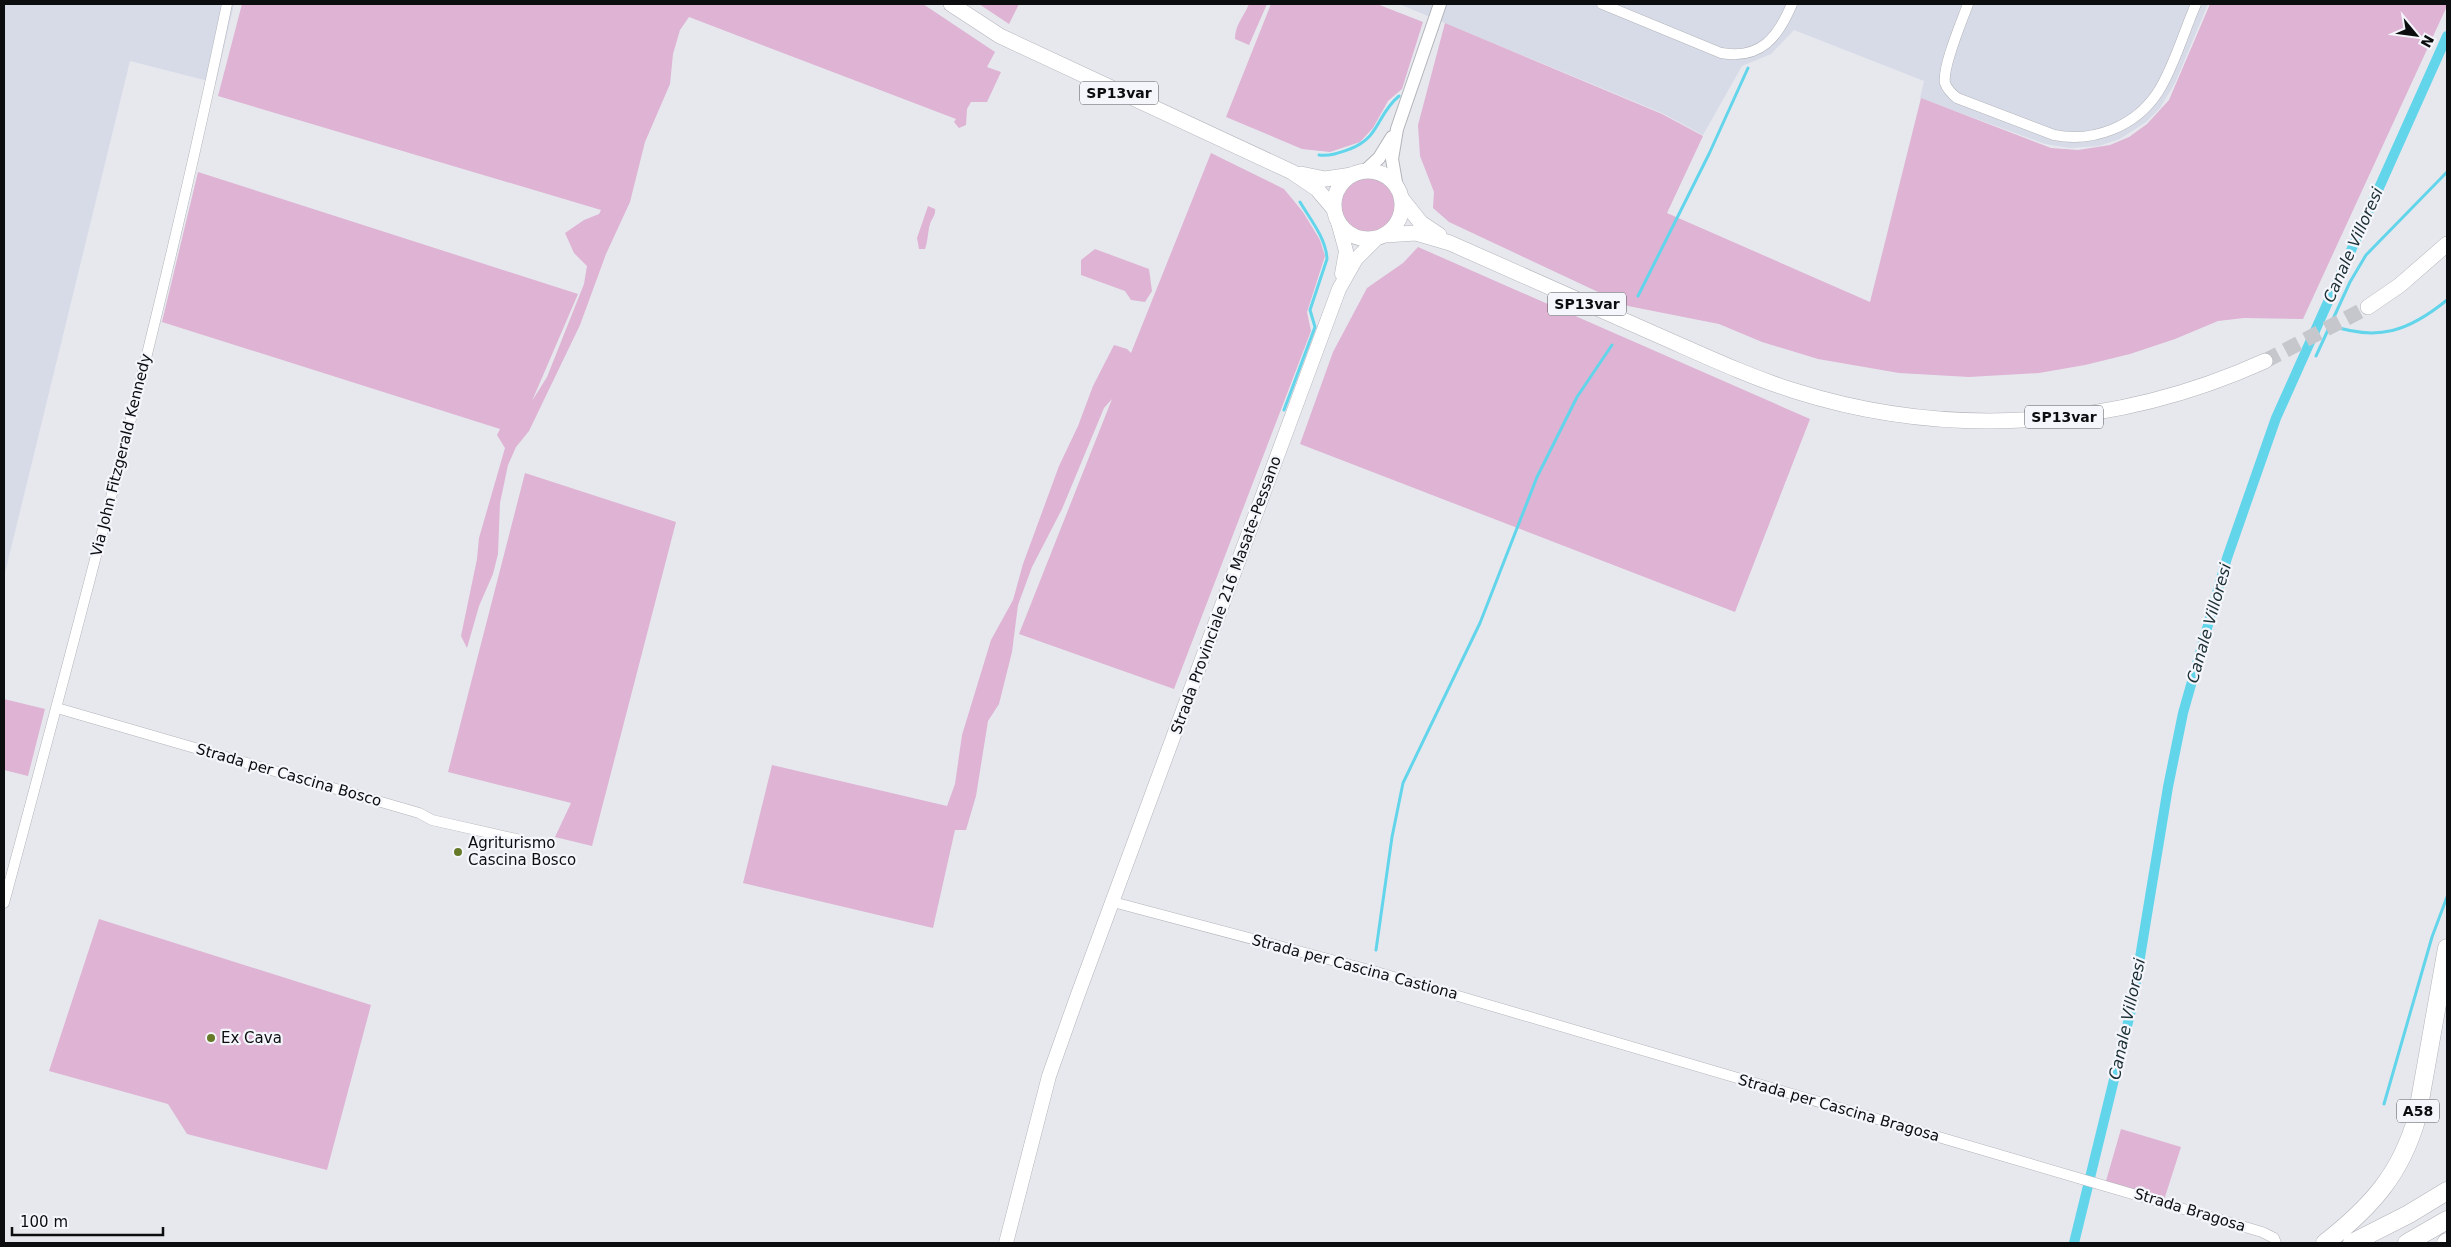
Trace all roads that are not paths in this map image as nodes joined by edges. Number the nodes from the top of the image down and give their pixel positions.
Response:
1 (227, 4) edge
2 (951, 4) edge
3 (1440, 4) edge
4 (1602, 4) edge
5 (1792, 4) edge
6 (1968, 4) edge
7 (2196, 4) edge
8 (1397, 129) junction
9 (1292, 172) junction
10 (1359, 173) junction
11 (1399, 193) junction
12 (1336, 215) junction
13 (1381, 236) junction
14 (1450, 243) junction
15 (2447, 244) edge
16 (1339, 289) junction
17 (2368, 307) tunnel mouth
18 (2265, 361) tunnel mouth
19 (57, 708) junction
20 (521, 840) dead end
21 (1112, 902) junction
22 (4, 903) edge
23 (2447, 948) edge
24 (1598, 1036) joint
25 (2099, 1183) joint
26 (2447, 1191) edge
27 (2447, 1220) edge
28 (1006, 1243) edge
29 (2276, 1243) edge
30 (2325, 1243) edge
31 (2352, 1243) edge
32 (2407, 1243) edge

1 - 19 street, Via John Fitzgerald Kennedy
2 - 9 main road, SP13var
3 - 8 street
4 - 5 street
6 - 7 street
8 - 10 street
8 - 11 street
9 - 10 main road, SP13var
9 - 12 main road, SP13var
10 - 11 main road, SP13var
10 - 12 main road
11 - 13 main road
11 - 14 main road, SP13var
12 - 13 main road, SP13var
12 - 16 main road
13 - 14 main road, SP13var
13 - 16 main road
14 - 18 main road, SP13var
15 - 17 main road
16 - 21 main road, Strada Provinciale 216 Masate-Pessano
19 - 20 street, Strada per Cascina Bosco
19 - 22 street, Via John Fitzgerald Kennedy
21 - 24 street, Strada per Cascina Castiona
21 - 28 main road, Strada Provinciale 216 Masate-Pessano
23 - 30 highway, A58
24 - 25 street, Strada per Cascina Bragosa
25 - 29 street, Strada Bragosa
26 - 31 highway
27 - 32 highway

